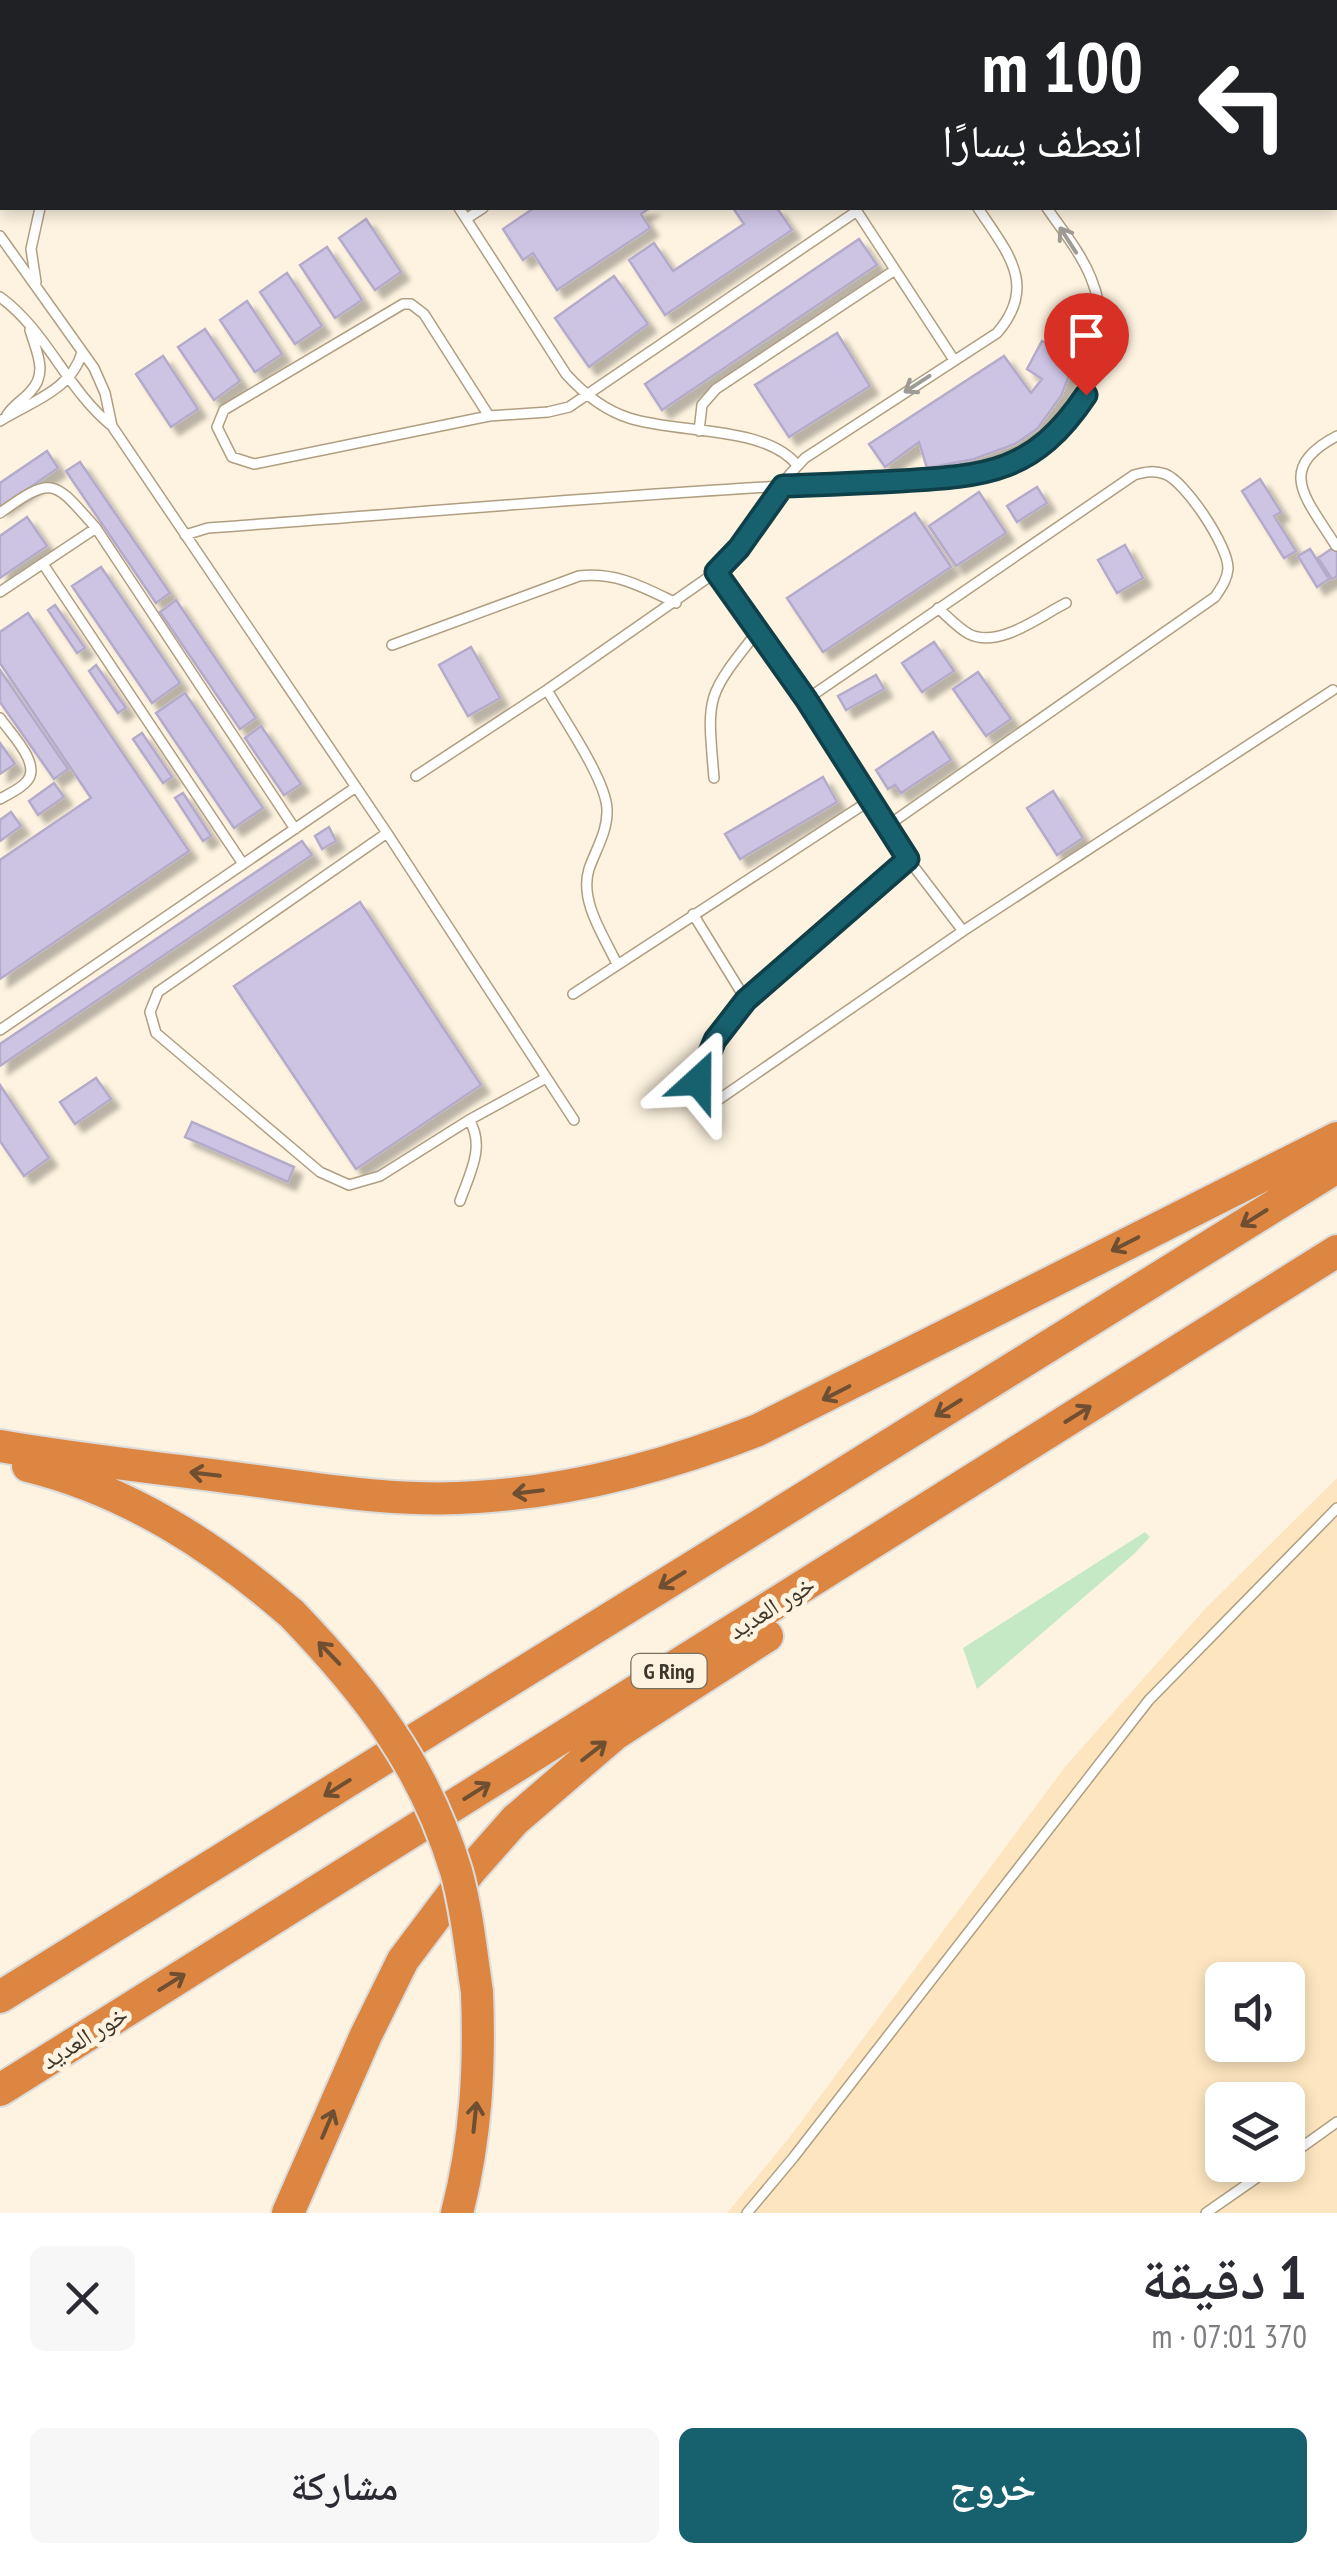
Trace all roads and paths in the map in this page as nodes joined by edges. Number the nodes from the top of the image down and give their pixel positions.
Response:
1 (40, 210) edge
2 (460, 210) edge
3 (480, 210) edge
4 (854, 210) edge
5 (856, 210) edge
6 (979, 210) edge
7 (1048, 210) edge
8 (466, 218) junction
9 (0, 236) edge
10 (894, 270) junction
11 (38, 289) junction
12 (0, 297) edge
13 (28, 326) junction
14 (82, 352) junction
15 (954, 360) junction
16 (68, 380) junction
17 (588, 396) junction
18 (488, 416) junction
19 (3, 419) edge
20 (112, 426) junction
21 (699, 432) junction
22 (1337, 436) edge
23 (797, 465) junction
24 (783, 486) junction
25 (0, 513) edge
26 (96, 528) junction
27 (185, 534) junction
28 (1336, 546) edge
29 (42, 564) junction
30 (716, 572) junction
31 (0, 592) edge
32 (676, 603) junction
33 (1066, 603) dead end
34 (938, 608) junction
35 (757, 632) junction
36 (392, 645) dead end
37 (548, 690) junction
38 (1333, 690) dead end
39 (806, 699) junction
40 (0, 718) edge
41 (416, 776) dead end
42 (714, 778) dead end
43 (356, 787) junction
44 (0, 800) edge
45 (869, 800) junction
46 (887, 826) junction
47 (294, 829) junction
48 (387, 833) junction
49 (908, 859) junction
50 (243, 864) junction
51 (692, 914) junction
52 (963, 931) junction
53 (617, 964) junction
54 (573, 994) dead end
55 (746, 1000) junction
56 (0, 1030) edge
57 (546, 1078) junction
58 (469, 1120) junction
59 (574, 1120) dead end
60 (1337, 1138) edge
61 (1337, 1166) edge
62 (460, 1202) dead end
63 (1337, 1251) edge
64 (0, 1446) edge
65 (1022, 1450) junction
66 (0, 1460) edge
67 (1337, 1508) edge
68 (0, 1997) edge
69 (0, 2090) edge
70 (1337, 2122) edge
71 (1305, 2144) edge
72 (1251, 2182) edge
73 (288, 2213) edge
74 (456, 2213) edge
75 (747, 2213) edge
76 (1206, 2213) edge

1 - 11 lane
2 - 8 lane
3 - 8 lane
4 - 17 lane
5 - 10 lane
6 - 15 lane
24 -> 7 lane
8 - 17 lane
9 - 11 lane
10 - 15 lane
10 - 21 lane
11 - 14 lane
12 - 13 lane
13 - 16 lane
13 - 19 lane
14 - 16 lane
14 - 20 lane
15 -> 23 lane
16 - 19 lane
16 - 20 lane
17 - 18 lane
17 - 21 lane
18 - 18 lane
20 - 27 lane
21 - 23 lane
22 - 28 lane
23 - 24 lane
24 - 27 lane
24 - 30 lane
25 - 26 lane
26 - 29 lane
26 - 47 lane
27 - 43 lane
29 - 31 lane
29 - 50 lane
30 - 32 lane
30 - 35 lane
32 - 36 lane
32 - 37 lane
33 - 34 lane
34 - 39 lane
34 - 46 lane
35 - 39 lane
35 - 42 lane
37 - 41 lane
37 - 53 lane
38 - 52 lane
39 - 45 lane
40 - 44 lane
43 - 47 lane
43 - 48 lane
45 - 46 lane
45 - 51 lane
46 - 49 lane
47 - 50 lane
48 - 57 lane
48 - 58 lane
49 - 52 lane
49 - 55 lane
50 - 56 lane
51 - 53 lane
51 - 55 lane
52 - 55 lane
53 - 54 lane
57 - 58 lane
57 - 59 lane
58 - 62 lane
60 -> 64 highway
61 -> 68 highway
65 -> 63 highway, خور العديد / G Ring
69 -> 65 highway, خور العديد / G Ring
73 -> 65 highway
74 -> 66 highway, bridge
67 - 75 lane
70 - 71 lane
72 - 76 lane

